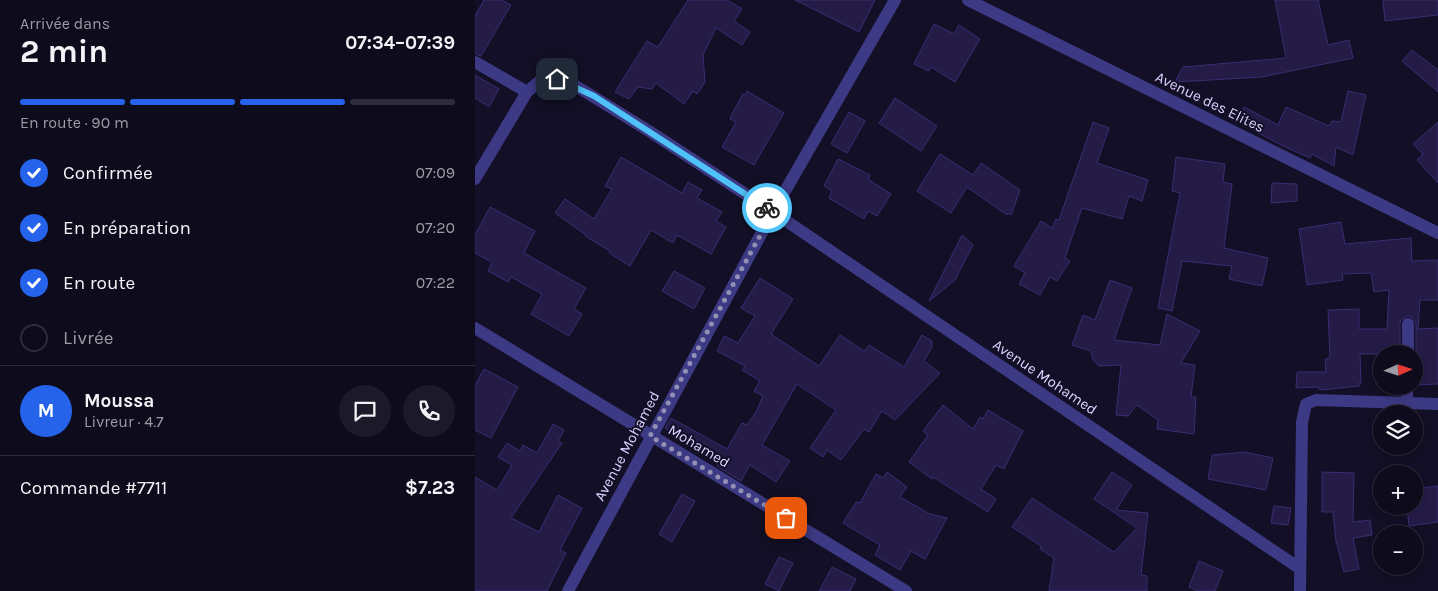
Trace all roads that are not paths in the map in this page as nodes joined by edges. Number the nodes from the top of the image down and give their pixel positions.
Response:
1 (895, 0) edge
2 (968, 0) edge
3 (475, 62) edge
4 (527, 92) junction
5 (475, 179) edge
6 (773, 212) junction
7 (1438, 233) edge
8 (1409, 324) dead end
9 (475, 328) edge
10 (1408, 345) edge
11 (1407, 395) edge
12 (1407, 403) junction
13 (1438, 404) edge
14 (650, 436) junction
15 (1299, 568) junction
16 (568, 591) edge
17 (906, 591) edge
18 (1300, 591) edge

1 - 6 street, Avenue Mohamed
2 - 7 street, Avenue des Elites
3 - 4 street
4 - 5 street
4 - 6 street, Avenue Mohamed
6 - 14 street, Avenue Mohamed
6 - 15 street, Avenue Mohamed
8 - 10 street
9 - 14 street, Mohamed
11 - 12 street
12 - 13 street
12 - 15 street
14 - 16 street, Avenue Mohamed
14 - 17 street, Mohamed
15 - 18 street

